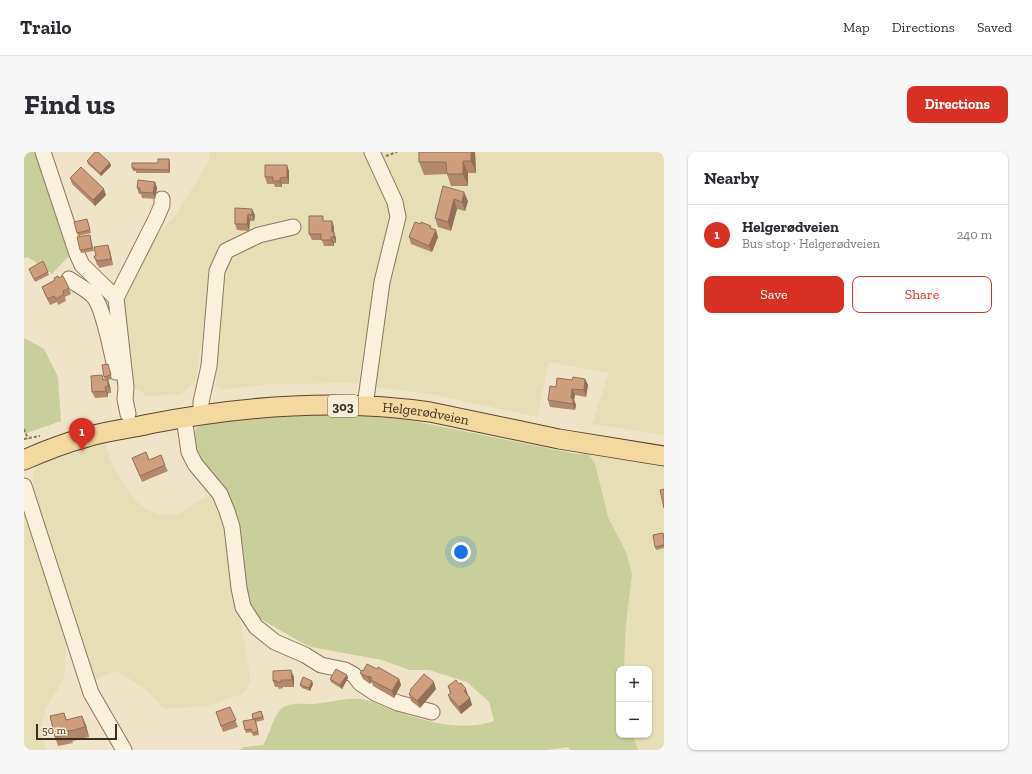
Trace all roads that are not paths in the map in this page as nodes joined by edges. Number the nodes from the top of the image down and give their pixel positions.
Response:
1 (43, 152) edge
2 (372, 152) edge
3 (162, 200) dead end
4 (293, 227) dead end
5 (69, 278) dead end
6 (116, 298) junction
7 (125, 399) junction
8 (365, 406) junction
9 (128, 414) dead end
10 (193, 416) junction
11 (664, 456) edge
12 (24, 460) edge
13 (24, 486) edge
14 (432, 712) dead end
15 (124, 750) edge

1 - 6 street
2 - 8 street
3 - 6 street
4 - 10 street
5 - 7 street
6 - 7 street
7 - 9 street
8 - 10 main road, Helgerødveien / 303
8 - 11 main road, Helgerødveien / 303
10 - 12 main road, Helgerødveien / 303
10 - 14 street
13 - 15 street

